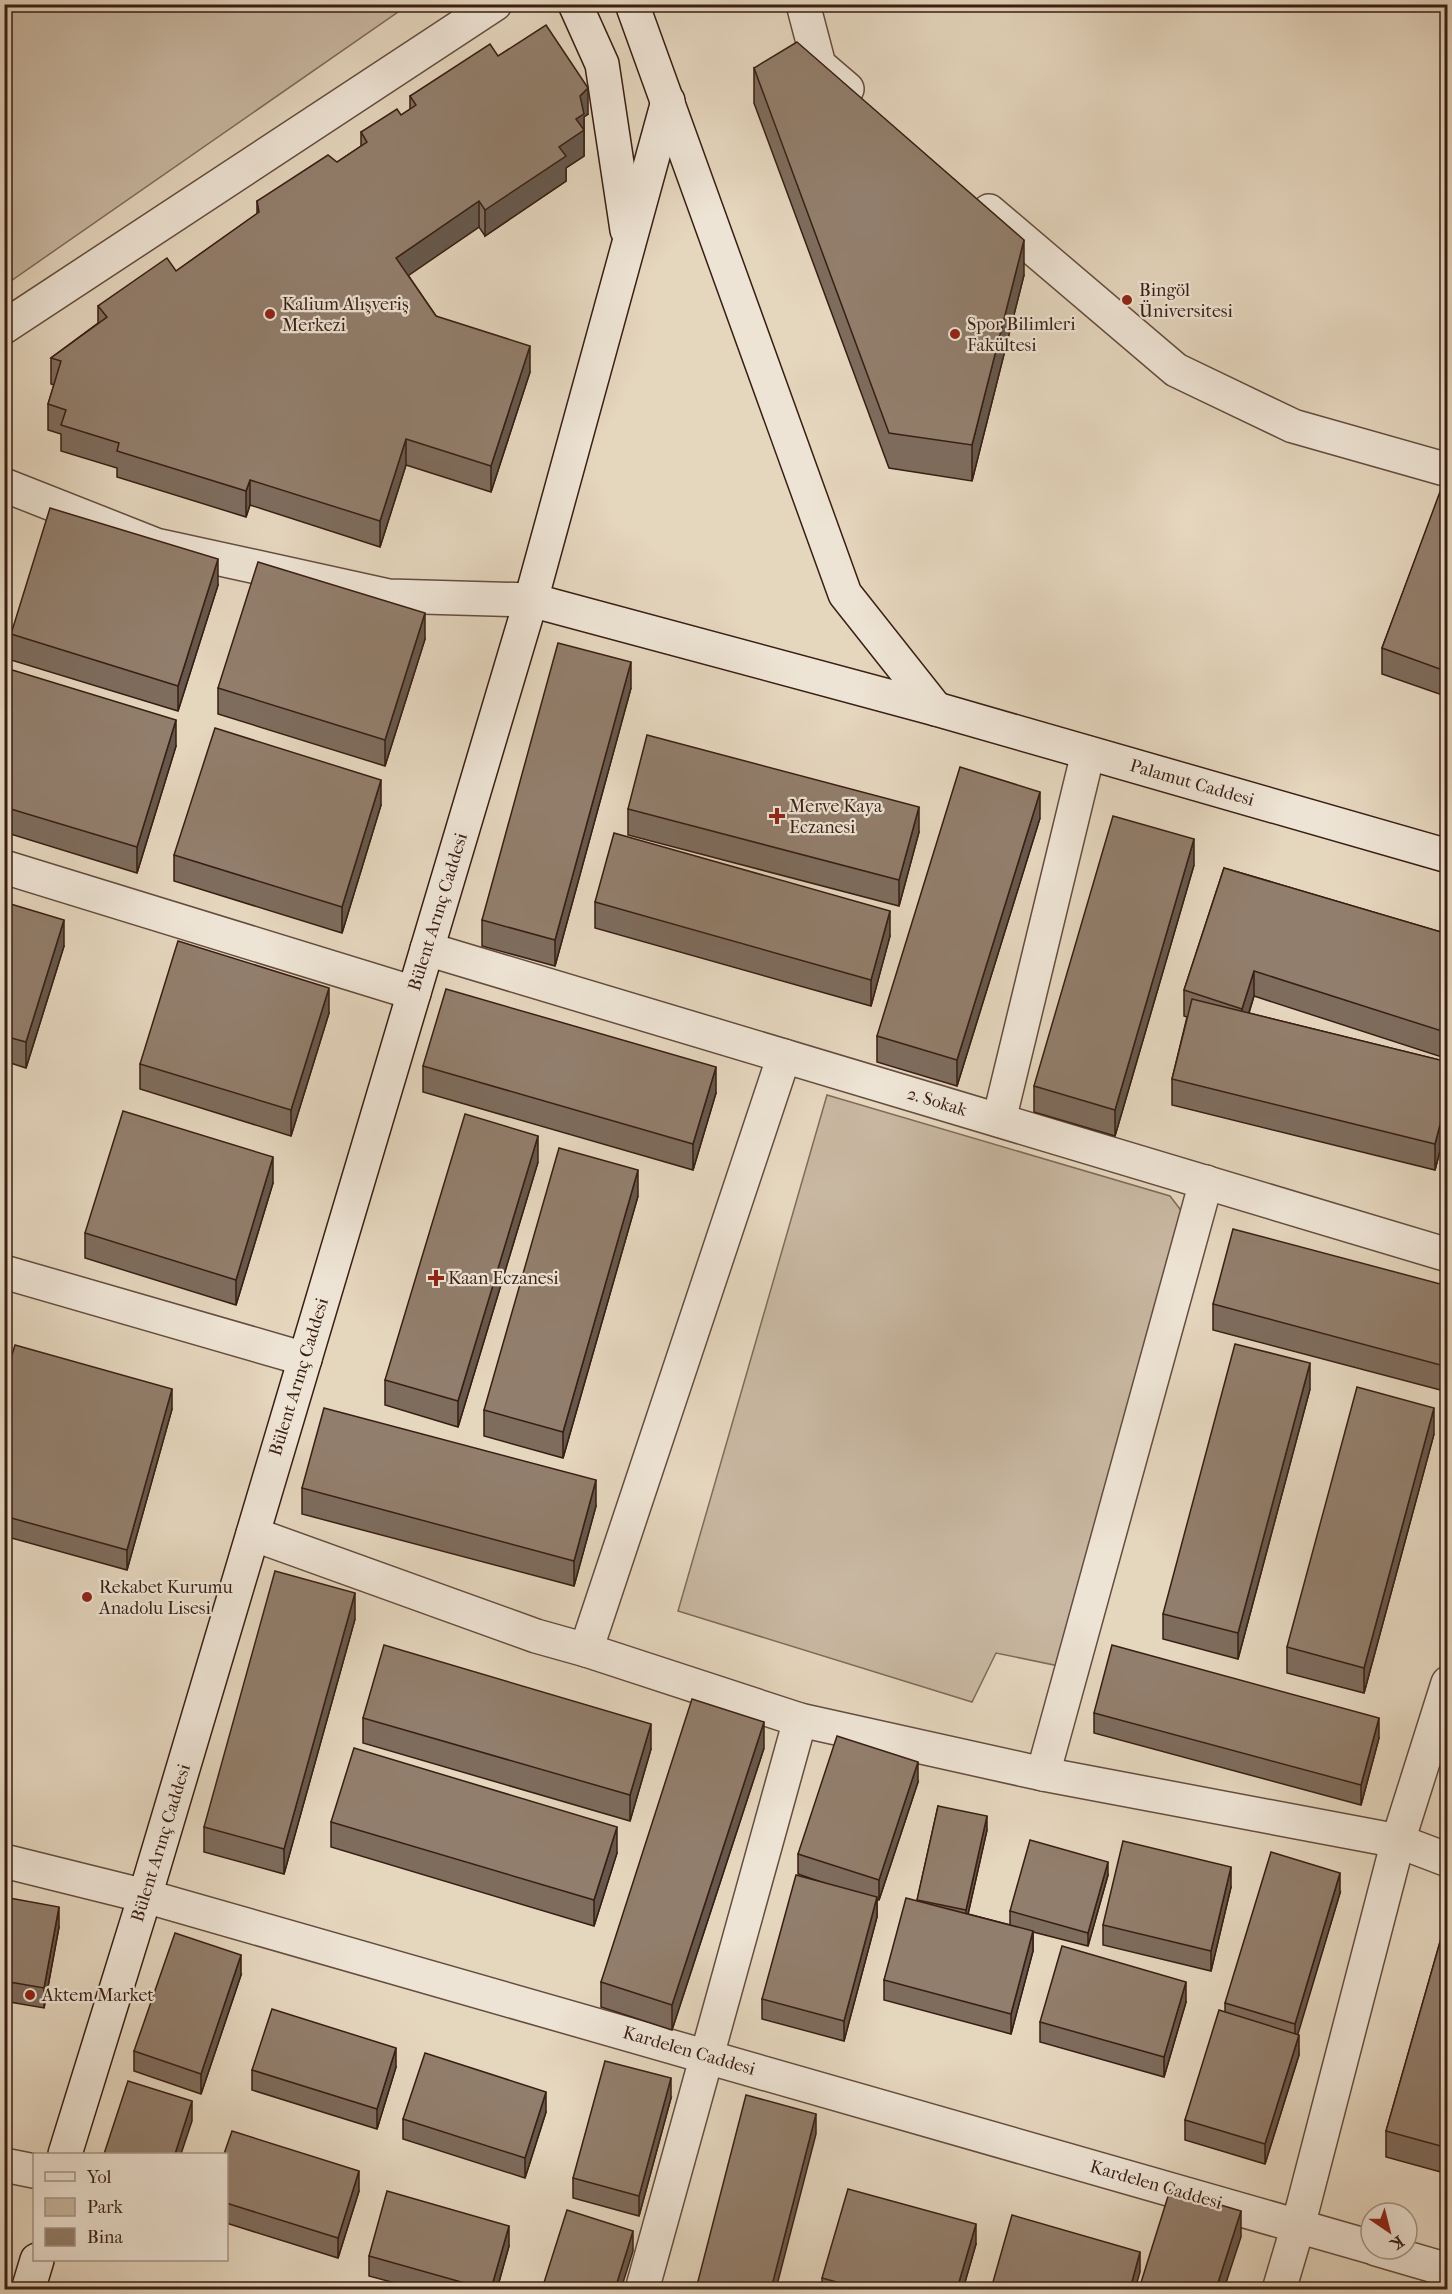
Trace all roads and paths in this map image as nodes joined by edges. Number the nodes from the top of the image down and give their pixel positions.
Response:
1 (495, 4) edge
2 (575, 4) edge
3 (632, 4) edge
4 (803, 4) edge
5 (668, 101) junction
6 (872, 111) edge
7 (970, 195) edge
8 (628, 240) junction
9 (4, 327) edge
10 (1448, 470) edge
11 (4, 485) edge
12 (531, 600) junction
13 (936, 709) junction
14 (1088, 753) junction
15 (1448, 856) edge
16 (4, 867) edge
17 (427, 949) junction
18 (414, 993) junction
19 (784, 1056) junction
20 (999, 1120) junction
21 (1206, 1182) junction
22 (1448, 1255) edge
23 (4, 1272) edge
24 (305, 1359) junction
25 (253, 1534) junction
26 (586, 1650) junction
27 (1448, 1683) edge
28 (800, 1720) junction
29 (1043, 1774) junction
30 (1398, 1841) junction
31 (1448, 1860) edge
32 (4, 1861) edge
33 (145, 1896) junction
34 (705, 2055) junction
35 (65, 2153) edge
36 (4, 2165) edge
37 (33, 2171) edge
38 (1298, 2226) junction
39 (1359, 2244) edge
40 (36, 2261) edge
41 (1417, 2261) edge
42 (1448, 2270) edge
43 (28, 2289) edge
44 (642, 2289) edge
45 (1279, 2289) edge

1 - 9 street
2 - 8 street
3 - 5 street
4 - 6 street
5 - 8 street, Bülent Arınç Caddesi
5 - 13 street
7 - 10 street
8 - 12 street, Bülent Arınç Caddesi
11 - 12 street, Palamut Caddesi
12 - 13 street, Palamut Caddesi
12 - 17 street, Bülent Arınç Caddesi
13 - 14 street, Palamut Caddesi
14 - 15 street, Palamut Caddesi
14 - 20 street
16 - 18 street
17 - 18 street, Bülent Arınç Caddesi
17 - 19 street, 2. Sokak
18 - 24 street, Bülent Arınç Caddesi
19 - 20 street, 2. Sokak
19 - 26 street
20 - 21 street, 2. Sokak
21 - 22 street, 2. Sokak
21 - 29 street
23 - 24 street
24 - 25 street, Bülent Arınç Caddesi
25 - 26 street
25 - 33 street, Bülent Arınç Caddesi
26 - 28 street
27 - 30 street
28 - 29 street
28 - 34 street
29 - 30 street
30 - 31 street
30 - 38 street
32 - 33 street, Kardelen Caddesi
33 - 34 street, Kardelen Caddesi
33 - 35 street, Bülent Arınç Caddesi
34 - 38 street, Kardelen Caddesi
34 - 44 street
36 - 37 street
38 - 39 street, Kardelen Caddesi
38 - 45 street
40 - 43 street
41 - 42 street

